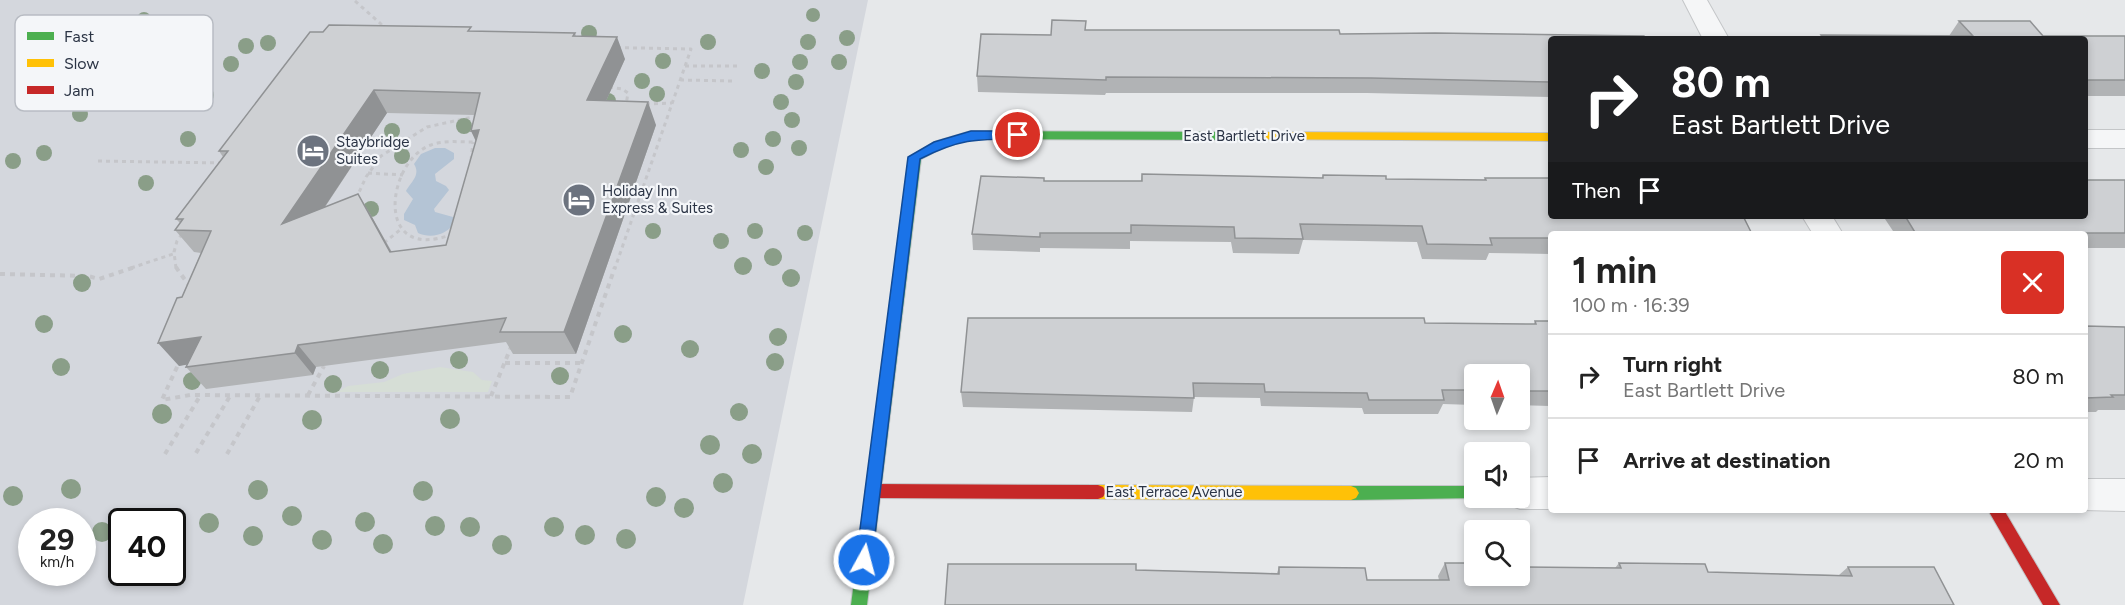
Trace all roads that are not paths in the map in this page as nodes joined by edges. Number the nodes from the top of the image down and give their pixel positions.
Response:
1 (1695, 0) edge
2 (1714, 36) edge
3 (1548, 137) edge
4 (2088, 139) edge
5 (2125, 139) edge
6 (873, 491) junction
7 (1464, 493) edge
8 (1530, 493) edge
9 (1548, 493) edge
10 (2088, 495) edge
11 (2125, 495) edge
12 (1998, 513) edge
13 (859, 605) edge
14 (2052, 605) edge

1 - 2 street
3 - 6 street, East Bartlett Drive
4 - 5 street
6 - 7 street, East Terrace Avenue
6 - 13 street
8 - 9 street
10 - 11 street
12 - 14 street

